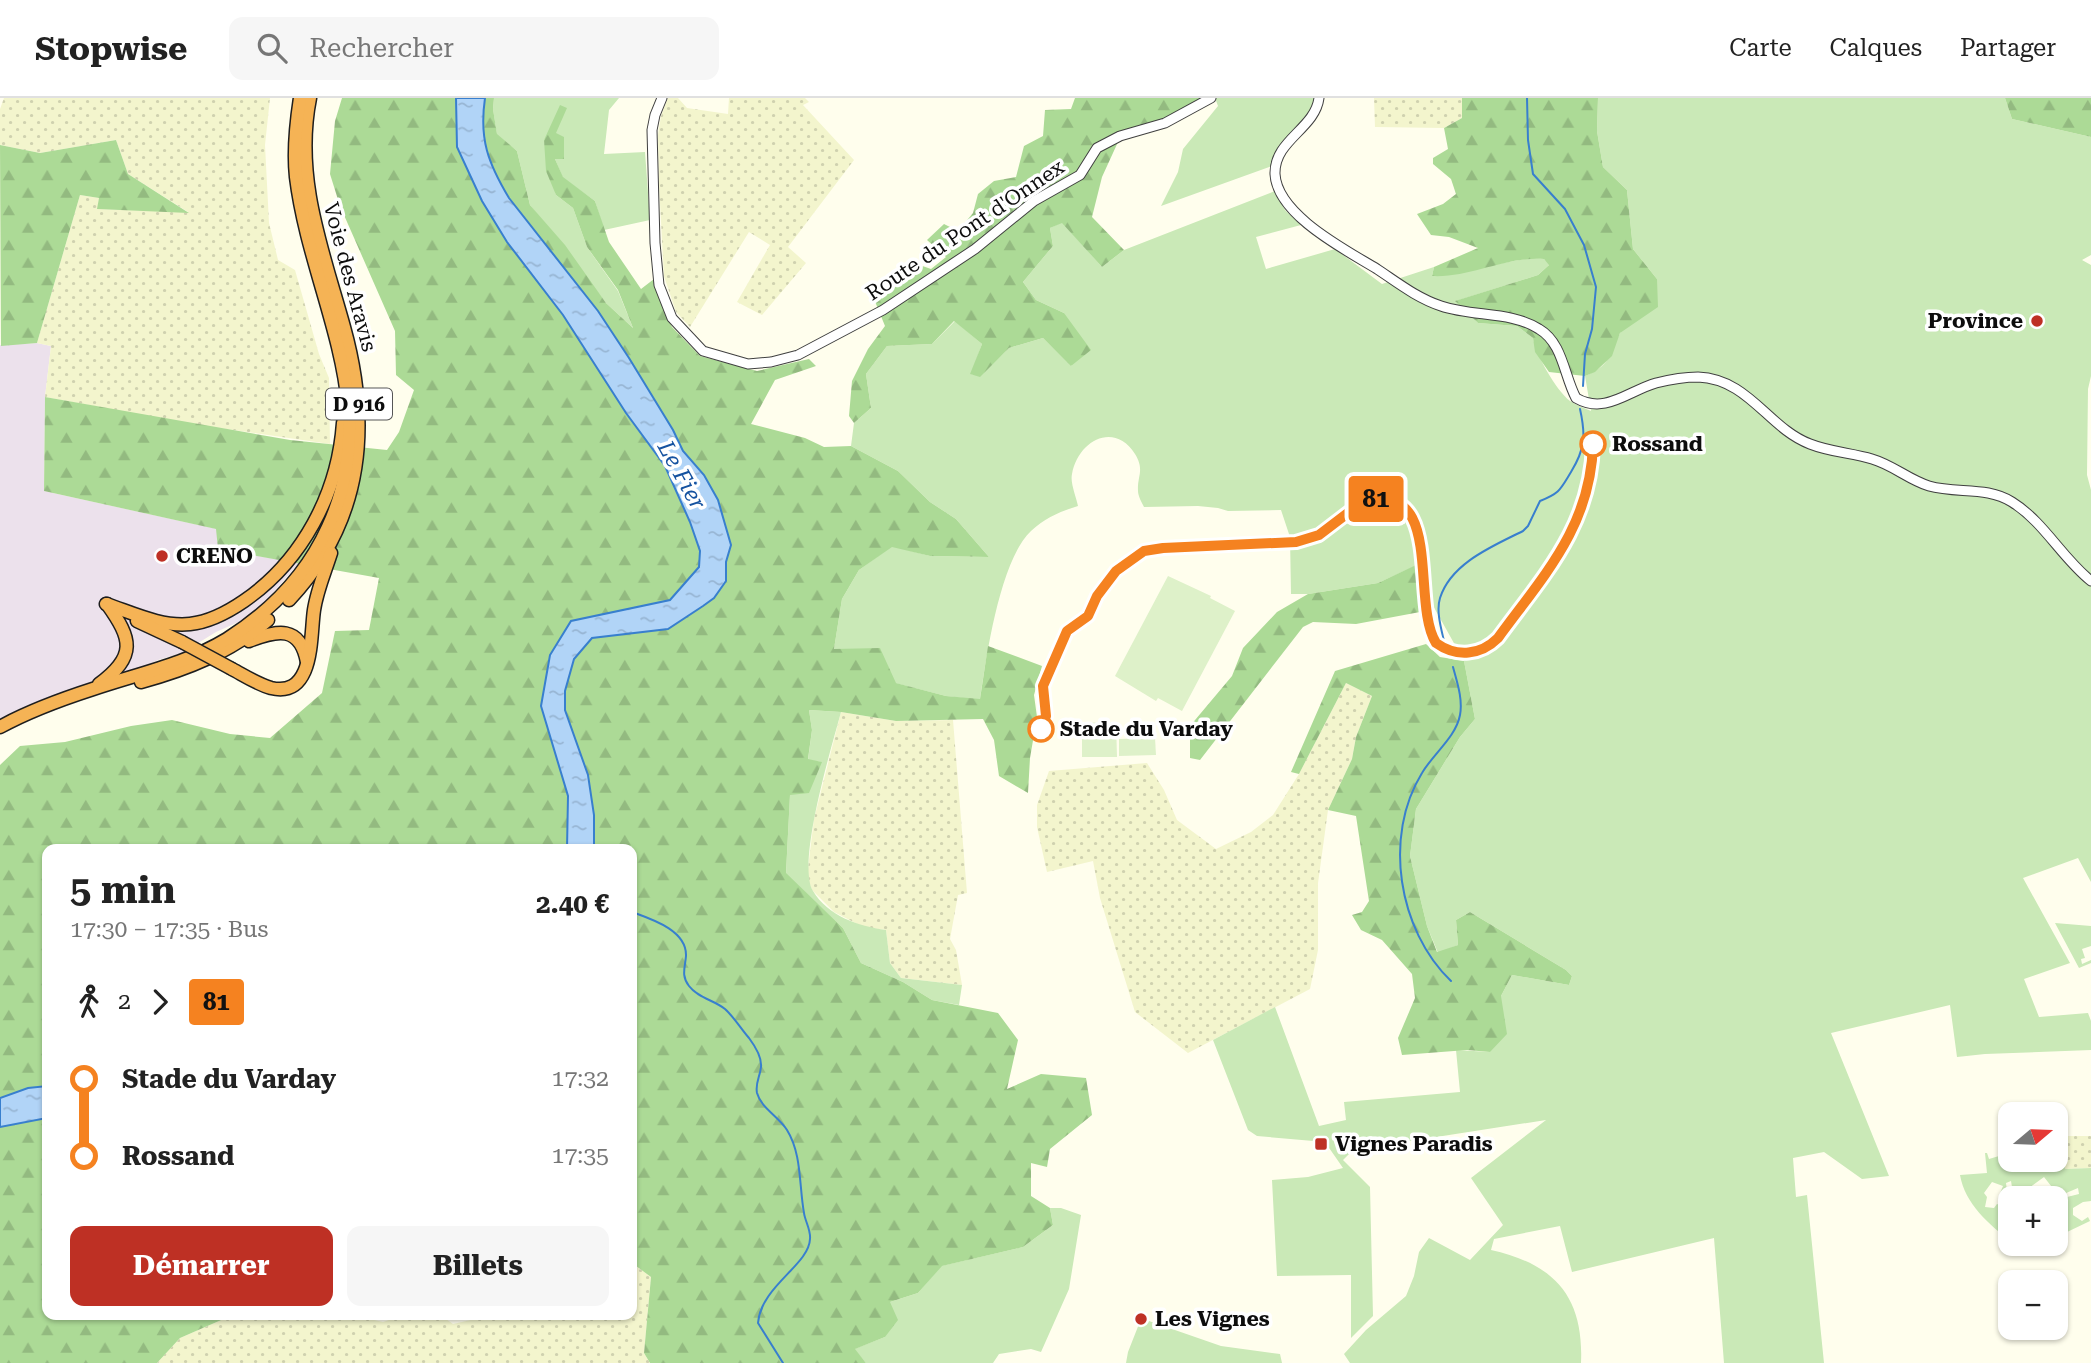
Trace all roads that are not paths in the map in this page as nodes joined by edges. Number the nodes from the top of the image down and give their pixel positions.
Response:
1 (300, 98) edge
2 (310, 98) edge
3 (662, 98) edge
4 (1211, 98) edge
5 (1318, 98) edge
6 (342, 358) junction
7 (342, 519) junction
8 (2091, 581) edge
9 (106, 604) junction
10 (170, 624) junction
11 (182, 642) junction
12 (211, 657) junction
13 (307, 666) junction
14 (92, 689) junction
15 (48, 706) junction
16 (0, 727) edge

1 - 6 highway, Voie des Aravis / D 916
2 - 7 highway, Voie des Aravis / D 916
3 - 4 street, Route du Pont d'Onnex
5 - 8 street
6 - 10 highway
6 - 14 highway, Voie des Aravis / D 916
7 - 12 highway, Voie des Aravis / D 916
7 - 13 highway
9 - 10 highway
9 - 11 highway
9 - 14 highway
10 - 11 highway
11 - 13 highway, bridge
12 - 13 highway
12 - 15 highway, Voie des Aravis / D 916
14 - 15 highway, Voie des Aravis / D 916
15 - 16 highway, Voie des Aravis / D 916

